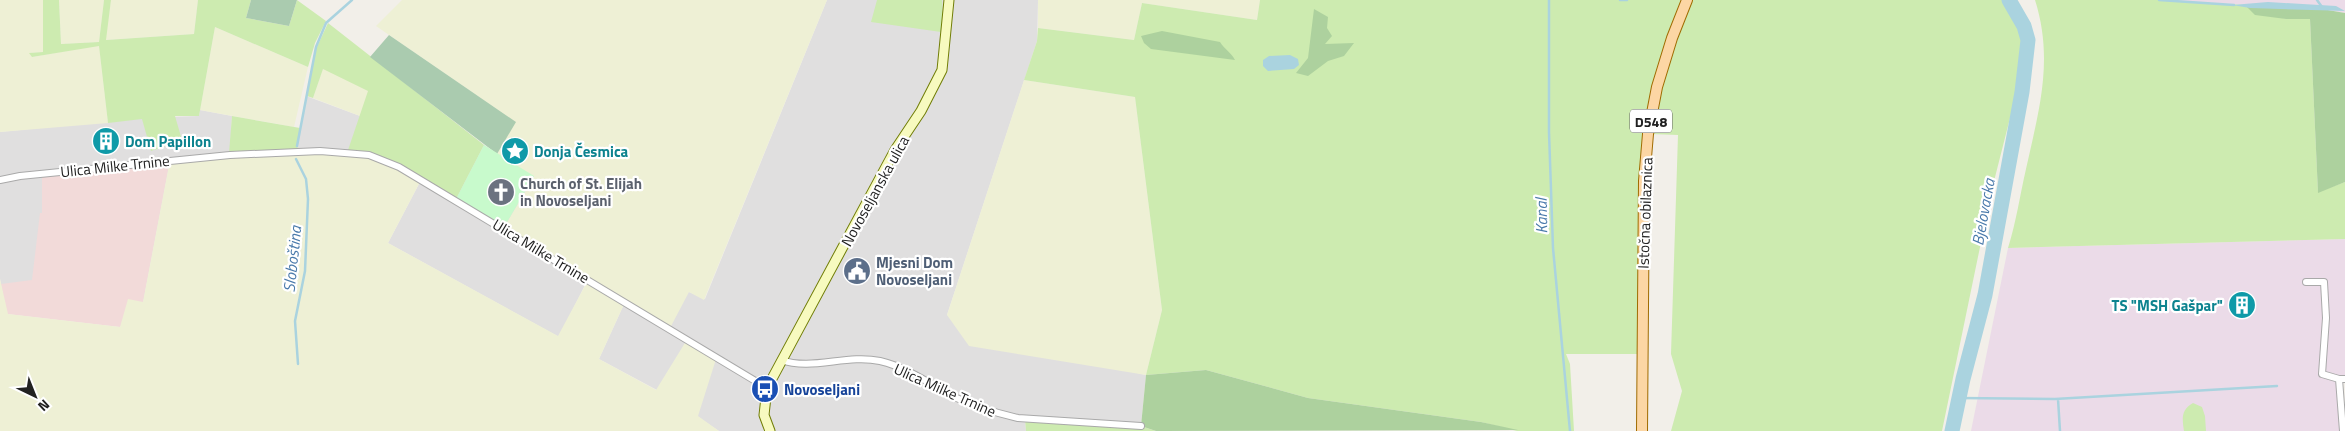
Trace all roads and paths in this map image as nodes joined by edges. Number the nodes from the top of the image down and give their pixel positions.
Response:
1 (949, 0) edge
2 (1687, 0) edge
3 (0, 180) edge
4 (2306, 282) dead end
5 (781, 360) junction
6 (2342, 379) edge
7 (767, 388) junction
8 (1141, 426) dead end
9 (770, 431) edge
10 (1642, 431) edge
11 (2343, 431) edge

1 - 5 main road, Novoseljanska ulica
2 - 10 main road, Istočna obilaznica / D548
3 - 7 street, Ulica Milke Trnine
4 - 6 street
5 - 7 main road, Novoseljanska ulica
5 - 8 street, Ulica Milke Trnine
6 - 11 street
7 - 9 main road, Novoseljanska ulica

